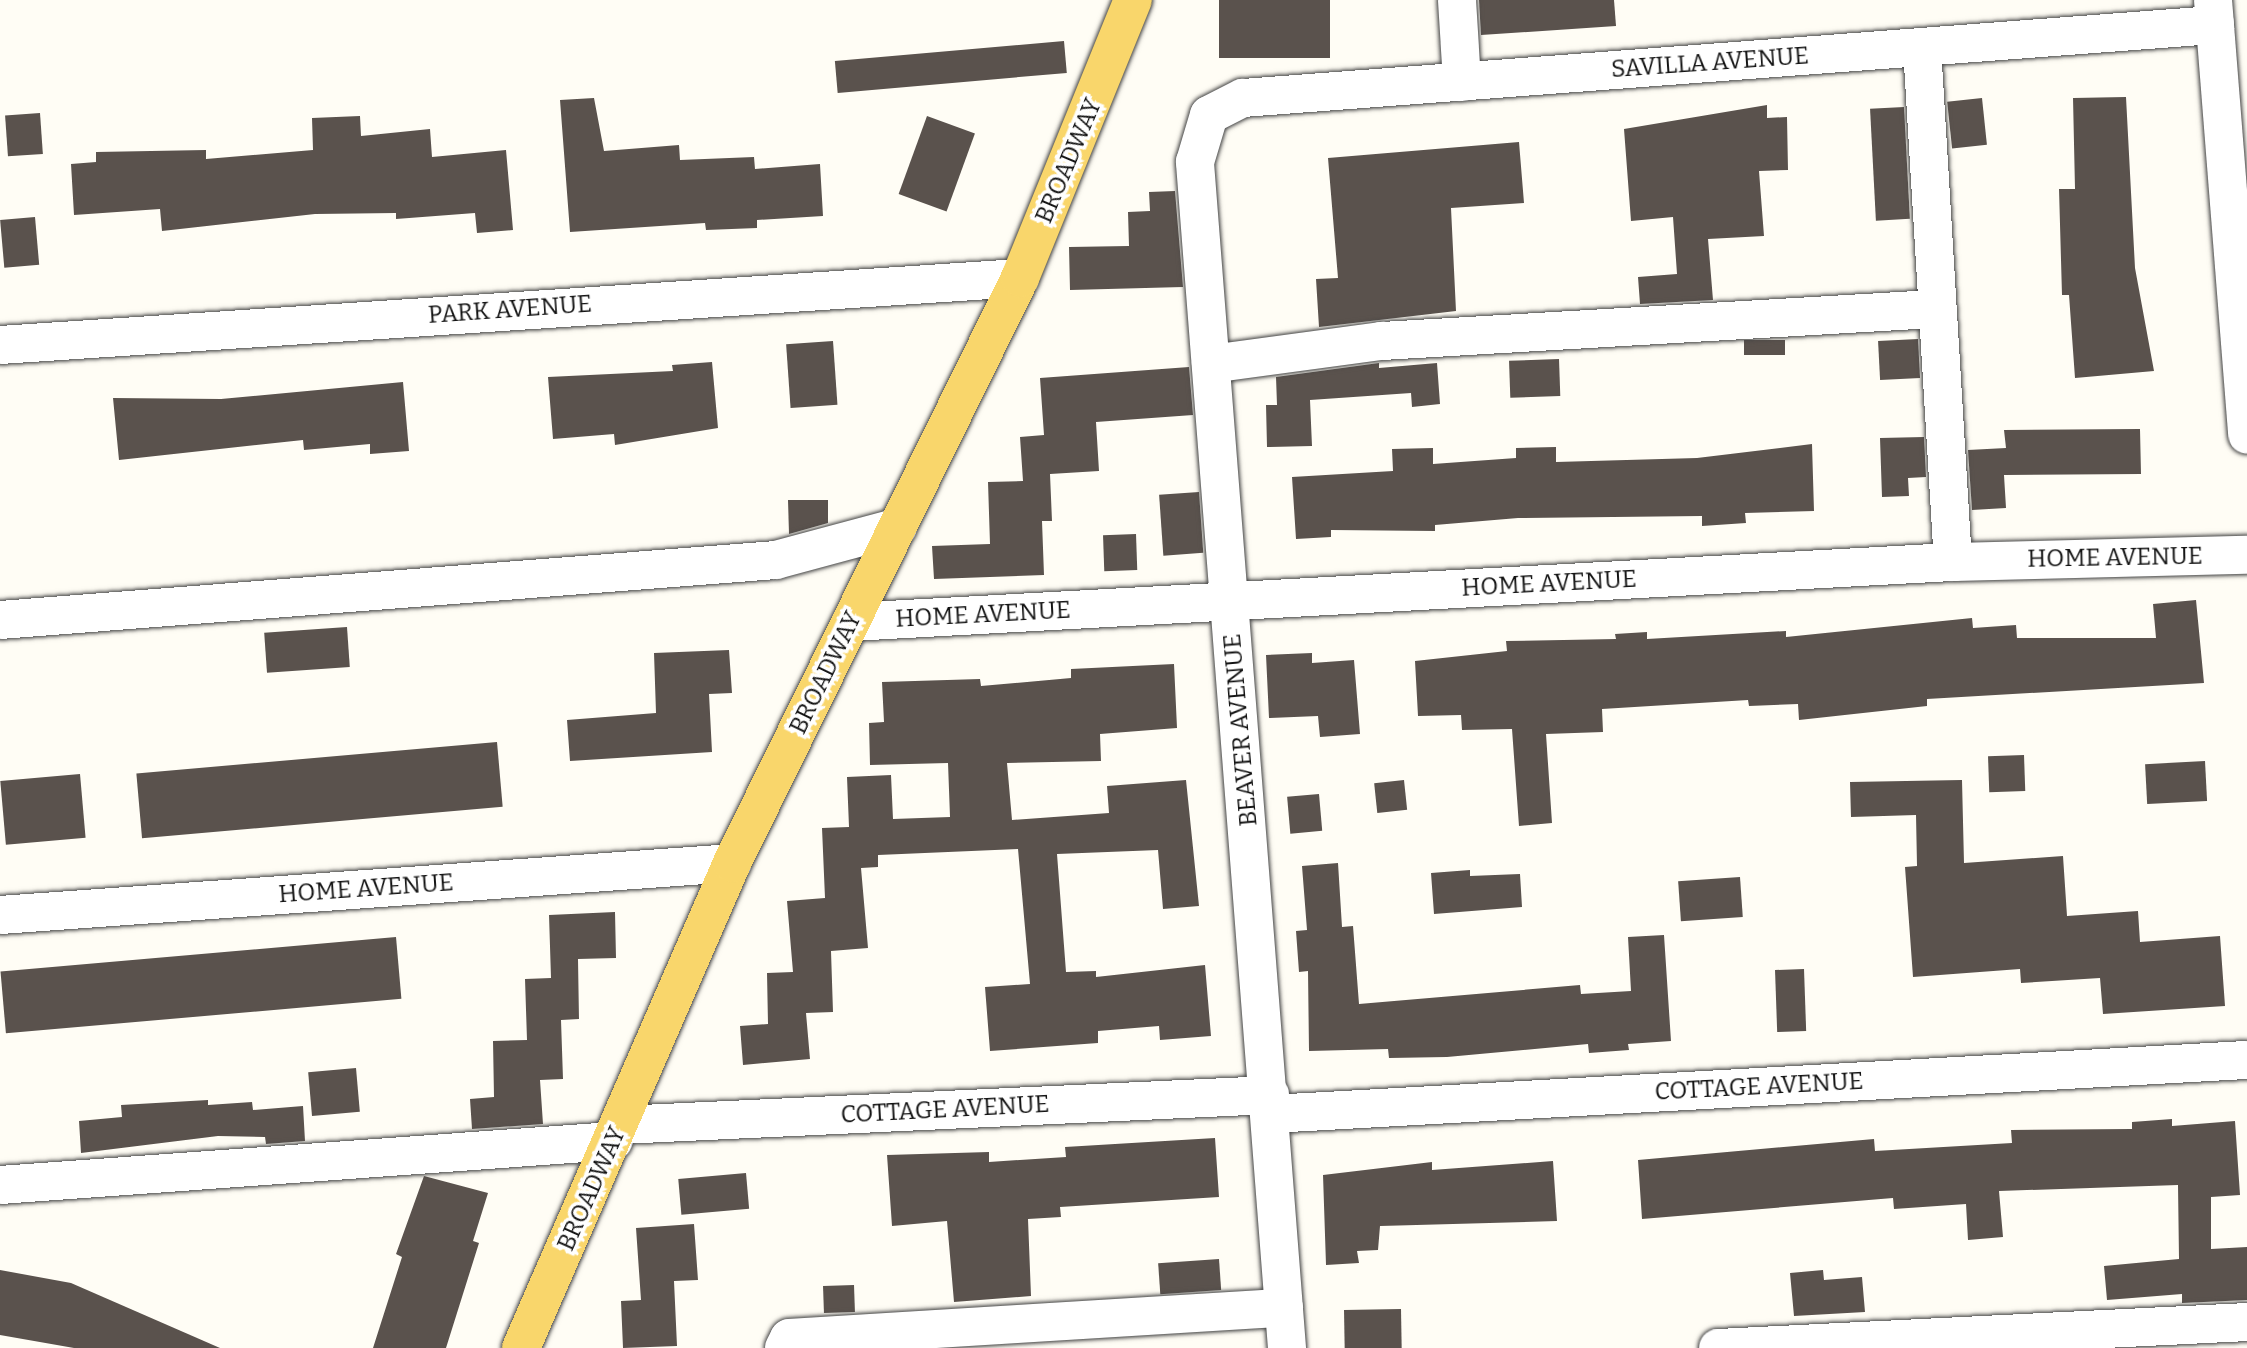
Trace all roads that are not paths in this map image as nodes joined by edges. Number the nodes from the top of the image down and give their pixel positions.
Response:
1 (1133, 0) edge
2 (1457, 0) edge
3 (2214, 13) edge
4 (1922, 47) junction
5 (1462, 82) junction
6 (1209, 115) joint
7 (1020, 278) junction
8 (2241, 303) edge
9 (1933, 309) junction
10 (0, 345) edge
11 (1211, 364) junction
12 (2247, 435) edge
13 (898, 527) junction
14 (2247, 555) edge
15 (1953, 562) junction
16 (1230, 601) junction
17 (0, 620) edge
18 (851, 622) junction
19 (732, 863) junction
20 (0, 915) edge
21 (2247, 1060) edge
22 (1270, 1105) junction
23 (617, 1133) junction
24 (0, 1185) edge
25 (1284, 1308) junction
26 (2247, 1322) edge
27 (521, 1348) edge
28 (784, 1348) edge
29 (1287, 1348) edge
30 (1718, 1348) edge

1 - 7 main road, BROADWAY
2 - 5 street
3 - 4 street, SAVILLA AVENUE
3 - 8 street
4 - 5 street, SAVILLA AVENUE
4 - 9 street
5 - 6 street, SAVILLA AVENUE
6 - 11 street, BEAVER AVENUE
7 - 10 street, PARK AVENUE
7 - 13 main road, BROADWAY
8 - 12 street
9 - 11 street
9 - 15 street
11 - 16 street, BEAVER AVENUE
13 - 17 street
13 - 18 main road, BROADWAY
14 - 15 street, HOME AVENUE
15 - 16 street, HOME AVENUE
16 - 18 street, HOME AVENUE
16 - 22 street, BEAVER AVENUE
18 - 19 main road, BROADWAY
19 - 20 street, HOME AVENUE
19 - 23 main road, BROADWAY
21 - 22 street, COTTAGE AVENUE
22 - 23 street, COTTAGE AVENUE
22 - 25 street, BEAVER AVENUE
23 - 24 street, COTTAGE AVENUE
23 - 27 main road, BROADWAY
25 - 28 street
25 - 29 street, BEAVER AVENUE
26 - 30 street

